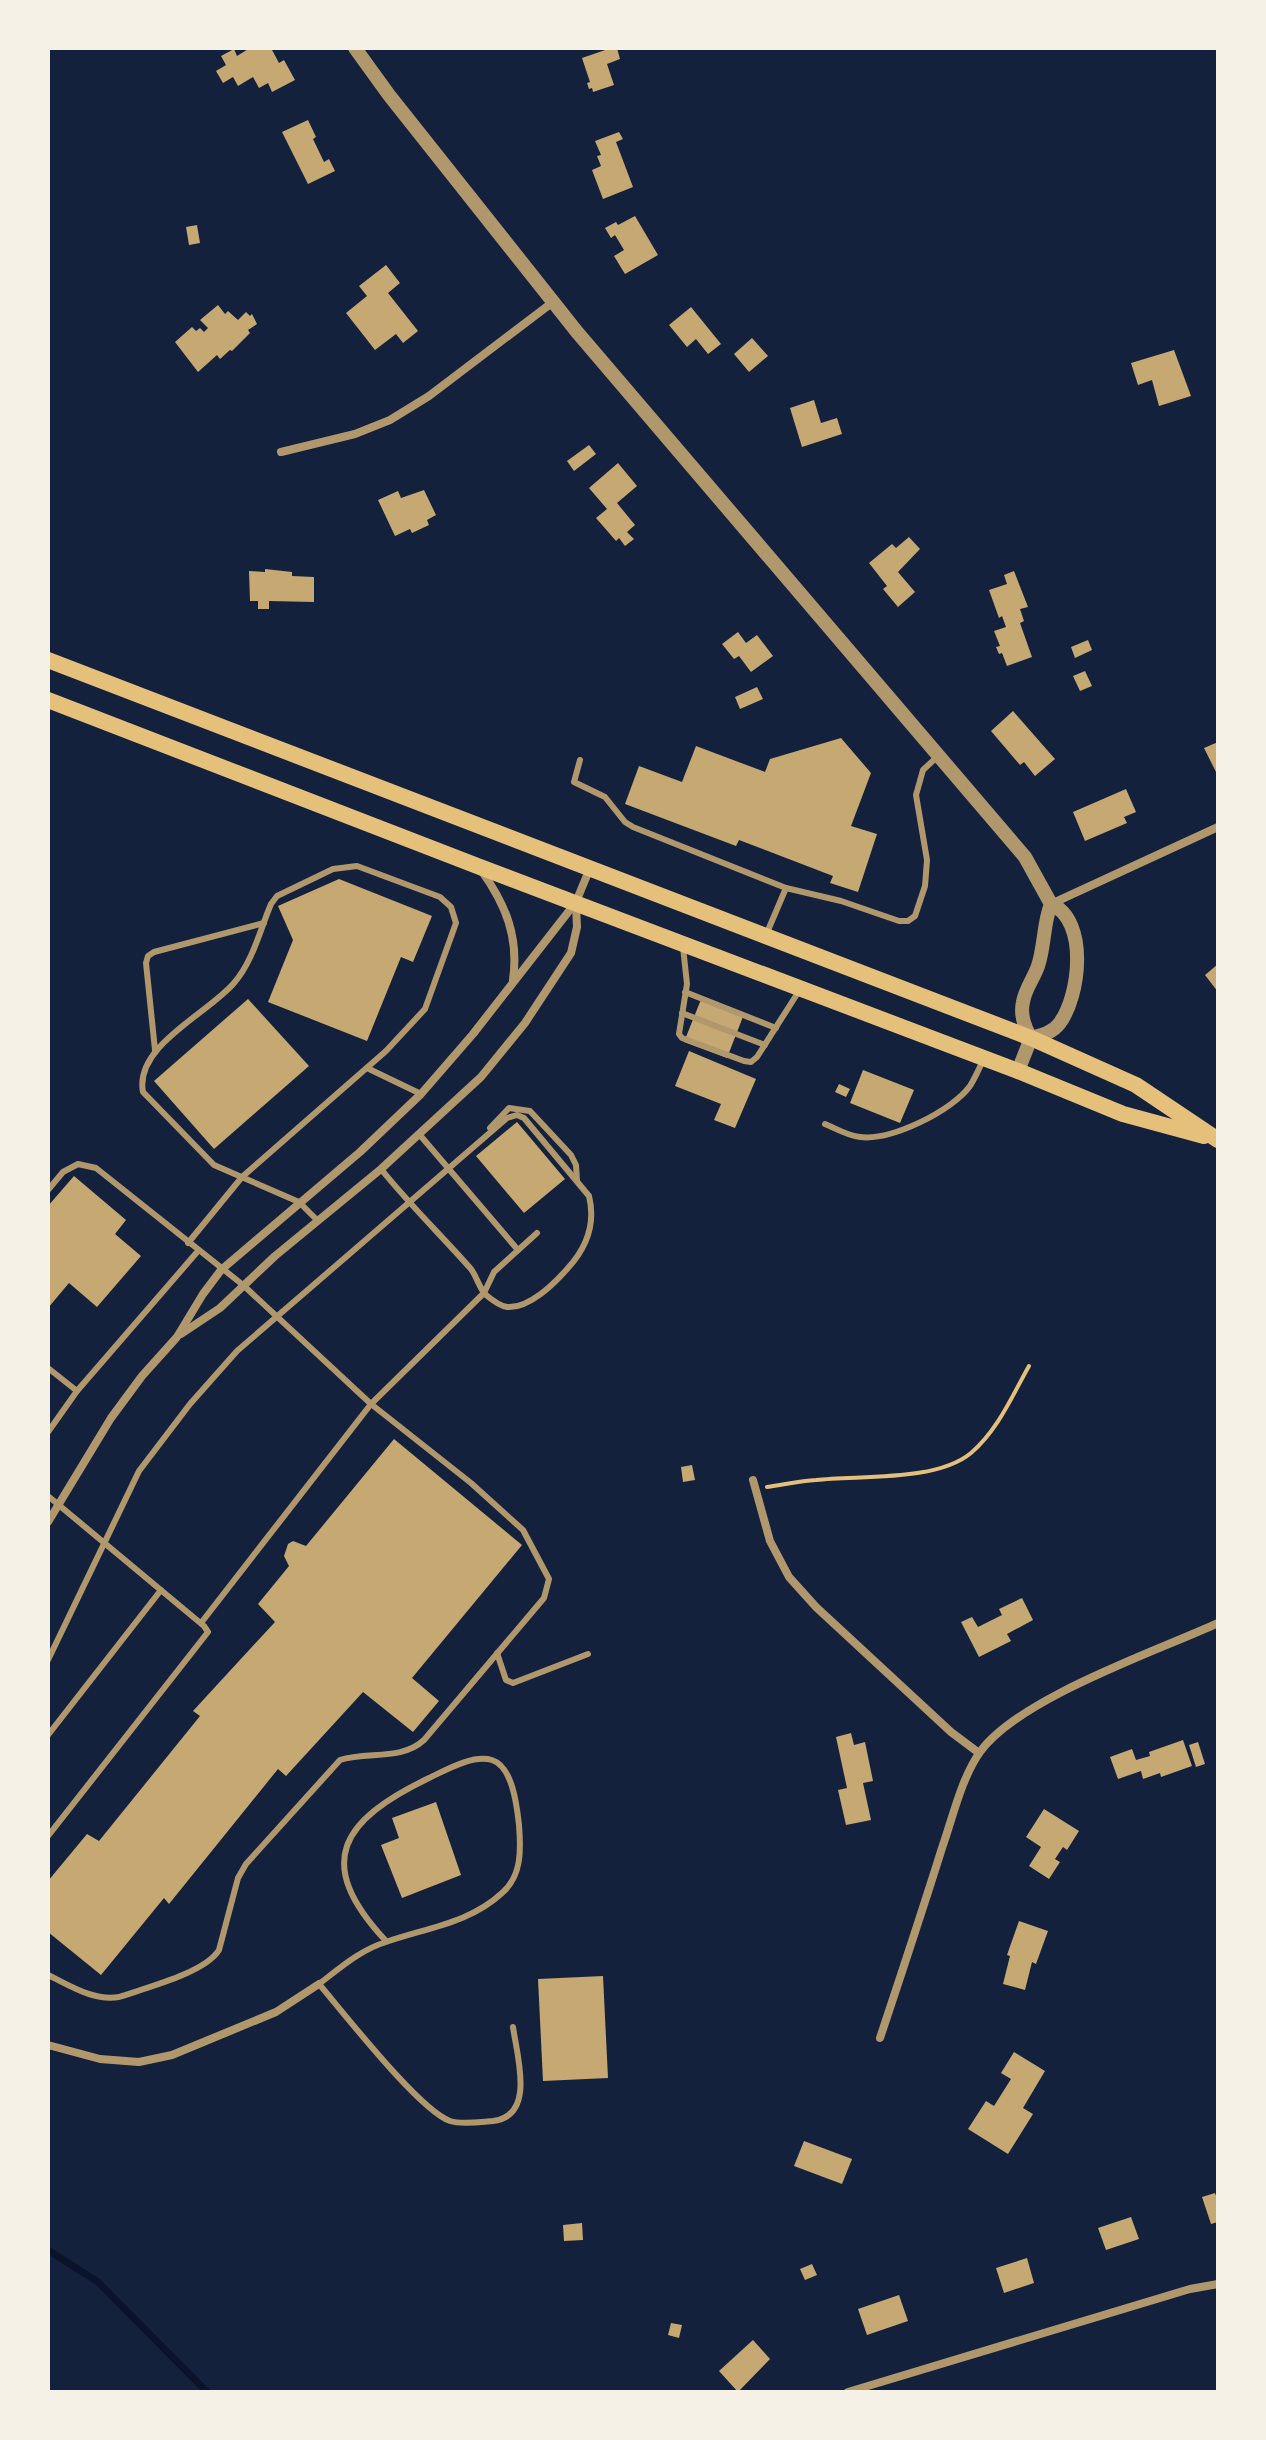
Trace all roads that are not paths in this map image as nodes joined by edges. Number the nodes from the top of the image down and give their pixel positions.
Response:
1 (355, 48) edge
2 (553, 302) junction
3 (281, 452) dead end
4 (48, 660) edge
5 (48, 700) edge
6 (940, 755) junction
7 (580, 760) dead end
8 (1218, 827) edge
9 (480, 867) junction
10 (590, 867) junction
11 (786, 888) junction
12 (576, 902) junction
13 (1051, 904) junction
14 (264, 923) junction
15 (766, 935) junction
16 (683, 944) junction
17 (513, 981) junction
18 (800, 988) junction
19 (685, 992) junction
20 (682, 1013) junction
21 (776, 1028) junction
22 (1031, 1038) junction
23 (765, 1045) junction
24 (155, 1050) junction
25 (984, 1058) junction
26 (367, 1068) junction
27 (1018, 1071) junction
28 (421, 1094) junction
29 (825, 1124) dead end
30 (419, 1134) junction
31 (1217, 1140) edge
32 (475, 1146) junction
33 (381, 1169) junction
34 (447, 1170) junction
35 (242, 1177) junction
36 (577, 1181) junction
37 (48, 1190) edge
38 (299, 1202) junction
39 (409, 1204) junction
40 (318, 1221) junction
41 (537, 1233) dead end
42 (188, 1243) junction
43 (518, 1250) junction
44 (198, 1251) junction
45 (221, 1270) junction
46 (243, 1285) junction
47 (484, 1293) junction
48 (277, 1315) junction
49 (177, 1337) junction
50 (48, 1368) edge
51 (77, 1391) junction
52 (371, 1404) junction
53 (48, 1432) edge
54 (754, 1485) road end
55 (48, 1496) edge
56 (58, 1504) junction
57 (48, 1522) edge
58 (103, 1542) junction
59 (161, 1590) junction
60 (201, 1623) junction
61 (1218, 1623) edge
62 (497, 1653) junction
63 (588, 1654) dead end
64 (48, 1660) edge
65 (48, 1735) edge
66 (979, 1753) junction
67 (48, 1836) edge
68 (386, 1941) junction
69 (48, 1975) edge
70 (319, 1984) junction
71 (513, 2027) dead end
72 (880, 2038) dead end
73 (48, 2045) edge
74 (1218, 2284) edge
75 (848, 2392) edge

1 - 2 street
2 - 3 street
2 - 6 street
4 - 10 main road
5 - 9 main road
6 - 11 lane
6 - 13 street
7 - 11 lane
8 - 13 street
9 - 12 main road
9 - 17 street
10 - 12 street
10 - 15 main road
11 - 15 lane
12 - 16 main road
12 - 17 street
12 - 30 street
13 - 22 street
13 - 22 street
14 - 24 lane
14 - 24 lane
14 - 26 lane
15 - 22 main road
16 - 18 main road
16 - 19 lane
17 - 28 street
18 - 21 lane
18 - 25 main road
19 - 20 lane
19 - 21 lane
20 - 23 lane
20 - 23 lane
21 - 23 lane
22 - 27 street
22 - 31 main road
24 - 35 lane
25 - 27 main road
25 - 29 lane
26 - 28 lane
26 - 35 lane
27 - 31 main road
28 - 38 street
30 - 33 street
30 - 34 lane
32 - 34 lane
32 - 36 lane
32 - 36 lane
33 - 39 lane
33 - 40 street
34 - 39 lane
34 - 43 lane
35 - 38 lane
35 - 42 lane
36 - 47 lane
37 - 42 lane
38 - 40 lane
38 - 45 street
39 - 47 lane
39 - 48 lane
40 - 46 street
41 - 43 lane
42 - 44 lane
43 - 47 lane
44 - 45 lane
44 - 51 lane
45 - 46 lane
45 - 49 street
46 - 48 lane
46 - 49 street
47 - 52 lane
48 - 52 lane
48 - 58 lane
49 - 56 street
50 - 51 lane
51 - 53 lane
52 - 60 lane
52 - 62 lane
54 - 66 street
55 - 56 lane
56 - 57 street
56 - 58 lane
58 - 59 lane
58 - 64 lane
59 - 60 lane
59 - 65 lane
60 - 67 lane
61 - 66 street
62 - 63 lane
62 - 69 lane
66 - 72 street
68 - 68 lane
68 - 70 lane
70 - 71 lane
70 - 73 street
74 - 75 street

